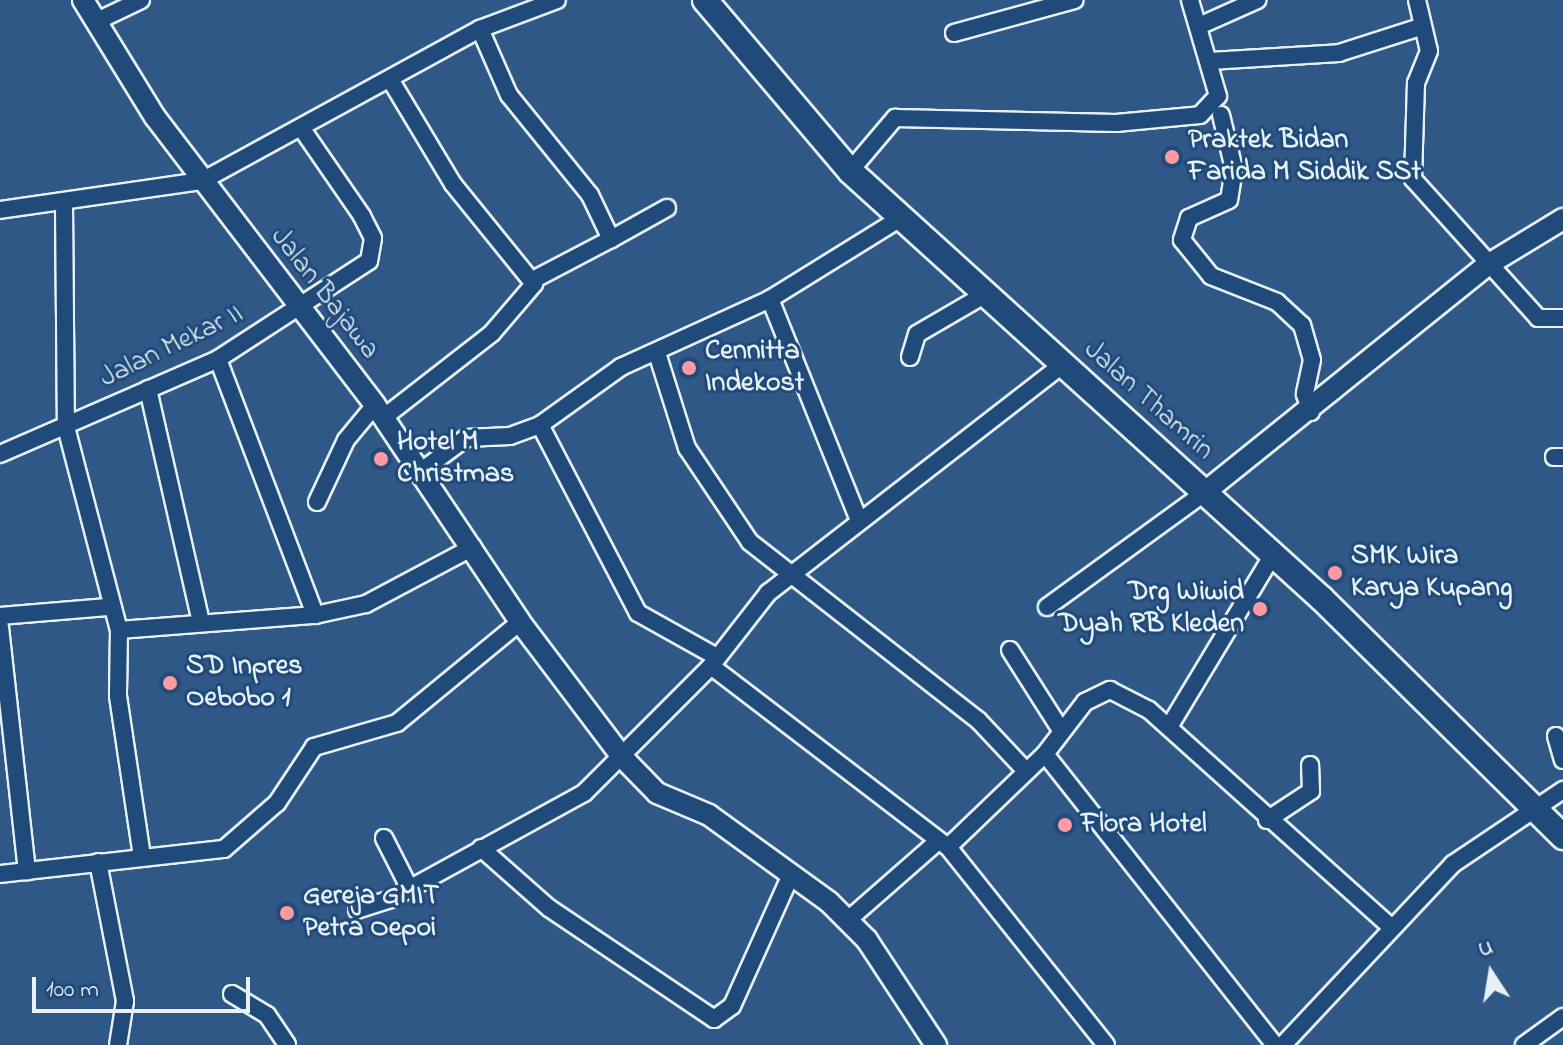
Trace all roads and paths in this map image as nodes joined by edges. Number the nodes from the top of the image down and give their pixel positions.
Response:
1 (83, 0) edge
2 (141, 0) edge
3 (557, 0) edge
4 (705, 0) edge
5 (1075, 0) edge
6 (1190, 0) edge
7 (1257, 0) edge
8 (1417, 0) edge
9 (95, 22) junction
10 (1199, 26) junction
11 (1420, 27) junction
12 (480, 29) junction
13 (954, 33) dead end
14 (1210, 61) junction
15 (390, 79) junction
16 (1221, 115) dead end
17 (302, 129) junction
18 (850, 171) junction
19 (202, 181) junction
20 (64, 205) junction
21 (667, 208) dead end
22 (0, 210) edge
23 (899, 219) junction
24 (1563, 219) edge
25 (611, 239) junction
26 (1489, 264) junction
27 (533, 280) junction
28 (984, 295) junction
29 (770, 299) junction
30 (299, 310) junction
31 (1563, 318) edge
32 (657, 353) junction
33 (910, 357) dead end
34 (218, 359) junction
35 (1062, 365) junction
36 (148, 389) junction
37 (379, 411) junction
38 (1311, 412) junction
39 (540, 425) junction
40 (66, 427) junction
41 (0, 454) edge
42 (420, 472) junction
43 (1205, 492) junction
44 (317, 502) dead end
45 (859, 520) junction
46 (473, 547) junction
47 (1272, 556) junction
48 (786, 576) junction
49 (108, 607) junction
50 (1047, 607) dead end
51 (315, 615) junction
52 (0, 616) edge
53 (201, 622) junction
54 (520, 622) junction
55 (0, 627) edge
56 (119, 630) junction
57 (1010, 650) dead end
58 (714, 662) junction
59 (1169, 727) junction
60 (1061, 730) junction
61 (1556, 736) dead end
62 (1045, 754) junction
63 (623, 758) junction
64 (1563, 760) edge
65 (1310, 765) dead end
66 (1025, 770) junction
67 (1563, 790) edge
68 (1533, 805) junction
69 (1267, 820) junction
70 (1563, 837) edge
71 (384, 838) dead end
72 (942, 844) junction
73 (481, 848) junction
74 (142, 857) junction
75 (98, 862) junction
76 (27, 872) junction
77 (0, 874) edge
78 (790, 877) junction
79 (410, 889) junction
80 (357, 910) dead end
81 (848, 920) junction
82 (1391, 927) junction
83 (232, 994) dead end
84 (1563, 1017) edge
85 (118, 1045) edge
86 (287, 1045) edge
87 (936, 1045) edge
88 (1106, 1045) edge
89 (1275, 1045) edge
90 (1283, 1045) edge
91 (1524, 1045) edge

1 - 9 street, Jalan Bajawa
2 - 9 street
3 - 12 street
4 - 18 main road, Jalan Thamrin
5 - 13 street
6 - 10 street
7 - 10 street
8 - 11 street
9 - 19 street, Jalan Bajawa
10 - 14 street
11 - 14 street
11 - 26 street
12 - 15 street
12 - 25 street
14 - 18 street
15 - 17 street
15 - 27 street
16 - 38 street
17 - 19 street
17 - 30 street, Jalan Mekar II
18 - 23 main road, Jalan Thamrin
19 - 20 street
19 - 30 street, Jalan Bajawa
20 - 22 street
20 - 40 street
21 - 25 street
23 - 28 main road, Jalan Thamrin
23 - 29 street
24 - 26 street
25 - 27 street
26 - 31 street
26 - 38 street
27 - 37 street
28 - 33 street
28 - 35 main road, Jalan Thamrin
29 - 32 street
29 - 45 street
30 - 34 street, Jalan Mekar II
30 - 37 street, Jalan Bajawa
32 - 39 street
32 - 48 street
34 - 36 street, Jalan Mekar II
34 - 51 street
35 - 43 main road, Jalan Thamrin
35 - 45 street
36 - 40 street, Jalan Mekar II
36 - 53 street
37 - 42 street, Jalan Bajawa
37 - 44 street
38 - 43 street
39 - 42 street
39 - 58 street
40 - 41 street, Jalan Mekar II
40 - 49 street
42 - 46 street, Jalan Bajawa
43 - 47 main road, Jalan Thamrin
43 - 50 street
45 - 48 street
46 - 51 street
46 - 54 street, Jalan Bajawa
47 - 59 street
47 - 68 main road, Jalan Thamrin
48 - 58 street
48 - 66 street
49 - 52 street
49 - 56 street
51 - 53 street
53 - 56 street
54 - 63 street, Jalan Bajawa
54 - 74 street
55 - 76 street
56 - 74 street
57 - 60 street
58 - 63 street
58 - 72 street
59 - 60 street
59 - 69 street
60 - 62 street
61 - 64 street
62 - 66 street
62 - 89 street
63 - 73 street
63 - 78 street, Jalan Bajawa
65 - 69 street
66 - 72 street
67 - 68 street
68 - 70 main road, Jalan Thamrin
68 - 82 street
69 - 82 street
71 - 79 street
72 - 81 street
72 - 88 street
73 - 78 street
73 - 79 street
74 - 75 street
75 - 76 street
75 - 85 street
76 - 77 street
78 - 81 street, Jalan Bajawa
79 - 80 street
81 - 87 street, Jalan Bajawa
82 - 90 street
83 - 86 street
84 - 91 street

